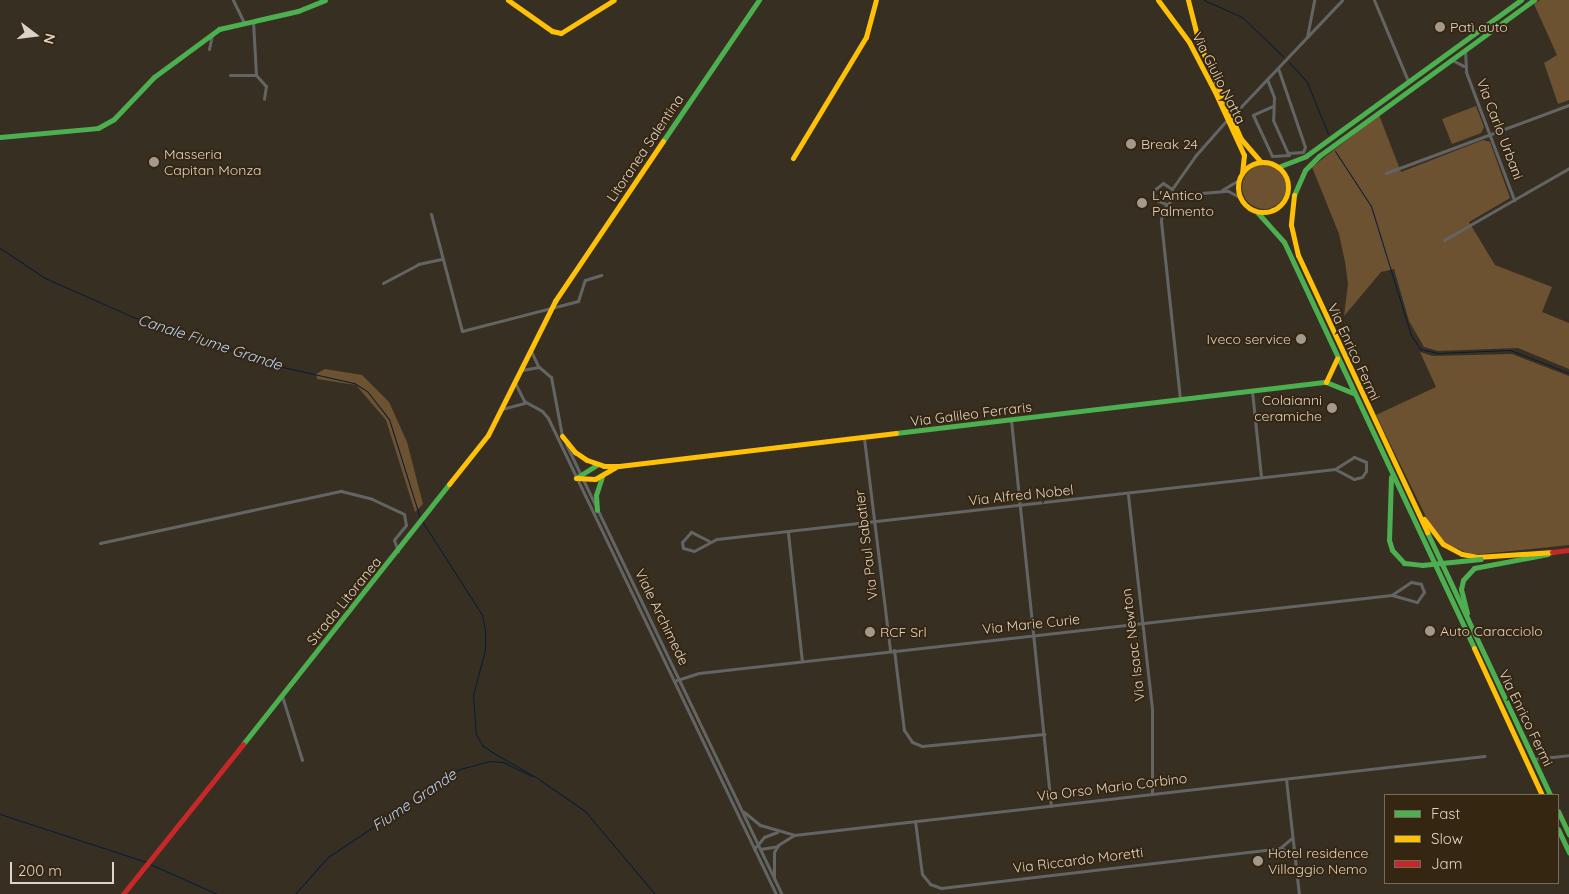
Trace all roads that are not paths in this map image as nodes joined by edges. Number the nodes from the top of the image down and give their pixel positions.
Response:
1 (233, 0) edge
2 (325, 0) edge
3 (508, 0) edge
4 (614, 0) edge
5 (876, 0) edge
6 (1158, 0) edge
7 (1188, 0) edge
8 (1314, 0) edge
9 (1342, 0) edge
10 (1374, 0) edge
11 (1521, 0) edge
12 (1534, 0) edge
13 (758, 1) edge
14 (253, 21) junction
15 (244, 22) junction
16 (212, 34) junction
17 (1307, 37) junction
18 (209, 49) dead end
19 (1465, 50) junction
20 (1450, 60) junction
21 (1464, 66) junction
22 (1278, 68) junction
23 (230, 75) dead end
24 (256, 75) junction
25 (1267, 79) junction
26 (1408, 81) junction
27 (264, 99) dead end
28 (1569, 104) edge
29 (1273, 106) junction
30 (1234, 114) dead end
31 (1226, 122) dead end
32 (1489, 134) junction
33 (0, 138) edge
34 (1290, 155) junction
35 (793, 158) dead end
36 (1261, 162) junction
37 (1278, 167) junction
38 (1569, 168) edge
39 (1386, 172) dead end
40 (1242, 173) junction
41 (1240, 179) junction
42 (1288, 187) junction
43 (1172, 188) junction
44 (1221, 191) junction
45 (1294, 195) junction
46 (1241, 198) junction
47 (1172, 199) junction
48 (1514, 200) junction
49 (1284, 201) junction
50 (1166, 204) junction
51 (1257, 212) junction
52 (431, 214) dead end
53 (1444, 240) dead end
54 (441, 259) junction
55 (601, 275) dead end
56 (383, 283) dead end
57 (552, 307) junction
58 (531, 351) junction
59 (1337, 358) junction
60 (539, 367) junction
61 (522, 370) junction
62 (515, 382) junction
63 (1326, 382) junction
64 (1252, 391) junction
65 (1353, 392) junction
66 (1180, 398) junction
67 (527, 403) junction
68 (502, 409) junction
69 (1011, 420) junction
70 (562, 436) junction
71 (864, 438) junction
72 (598, 464) junction
73 (619, 466) junction
74 (1335, 469) junction
75 (1391, 472) junction
76 (603, 475) junction
77 (1261, 476) junction
78 (579, 477) junction
79 (1128, 495) junction
80 (1415, 505) junction
81 (1020, 506) junction
82 (597, 510) junction
83 (874, 521) junction
84 (788, 533) junction
85 (709, 541) junction
86 (100, 543) dead end
87 (1569, 550) edge
88 (398, 552) junction
89 (1553, 552) junction
90 (1392, 595) junction
91 (1142, 625) junction
92 (1470, 627) junction
93 (1032, 635) junction
94 (890, 650) junction
95 (894, 650) junction
96 (802, 661) junction
97 (679, 679) junction
98 (674, 682) junction
99 (282, 696) junction
100 (1044, 734) junction
101 (1569, 755) edge
102 (1484, 756) dead end
103 (1533, 759) junction
104 (302, 760) dead end
105 (1286, 779) junction
106 (1152, 794) junction
107 (1542, 794) edge
108 (1550, 794) edge
109 (739, 806) junction
110 (1052, 806) junction
111 (1559, 813) edge
112 (915, 821) junction
113 (1559, 831) edge
114 (778, 832) junction
115 (794, 835) junction
116 (1569, 835) edge
117 (1292, 838) junction
118 (758, 844) junction
119 (778, 845) junction
120 (1280, 848) junction
121 (754, 849) junction
122 (760, 849) junction
123 (1569, 853) edge
124 (1294, 854) junction
125 (774, 877) junction
126 (124, 892) edge
127 (776, 894) edge
128 (782, 894) edge
129 (1299, 894) edge

1 - 15 street
2 - 14 street
3 - 4 street
5 - 35 street
6 - 40 street, Via Giulio Natta
7 - 36 street, Via Giulio Natta
8 - 17 street
9 - 17 street
10 - 26 street
11 - 26 street
12 - 19 street, Via Enrico Fermi
13 - 57 street, Litoranea Salentina
14 - 15 street
14 - 24 street
15 - 16 street
16 - 18 street
16 - 33 street
17 - 22 street
19 - 20 street, Via Enrico Fermi
19 - 21 street, Via Carlo Urbani
20 - 21 street, Via Carlo Urbani
20 - 45 street, Via Enrico Fermi
21 - 32 street, Via Carlo Urbani
22 - 25 street
22 - 34 street
23 - 24 street
24 - 27 street
25 - 29 street
25 - 30 street
26 - 37 street
28 - 32 street
29 - 34 street
29 - 34 street
31 - 43 street
32 - 39 street
32 - 48 street, Via Carlo Urbani
36 - 37 street
36 - 40 street
37 - 42 street
38 - 48 street
40 - 41 street
41 - 44 street
41 - 46 street
42 - 45 street
42 - 49 street
43 - 47 street
43 - 50 street
44 - 46 street
44 - 47 street
45 - 49 street
45 - 80 street, Via Enrico Fermi
46 - 51 street
47 - 50 street
48 - 53 street
49 - 51 street
50 - 66 street
51 - 59 street, Via Enrico Fermi
52 - 54 street
54 - 56 street
54 - 57 street
55 - 57 street
57 - 58 street, Strada Litoranea
58 - 60 street, Viale Archimede
58 - 61 street, Strada Litoranea
59 - 63 street
59 - 65 street, Via Enrico Fermi
60 - 61 street
60 - 70 street, Viale Archimede
61 - 62 street, Strada Litoranea
62 - 67 street, Viale Archimede
62 - 68 street, Strada Litoranea
63 - 64 street, Via Galileo Ferraris
63 - 65 street
64 - 66 street, Via Galileo Ferraris
64 - 77 street
65 - 75 street, Via Enrico Fermi
66 - 69 street, Via Galileo Ferraris
67 - 68 street
67 - 78 street, Viale Archimede
68 - 88 street, Strada Litoranea
69 - 71 street, Via Galileo Ferraris
69 - 81 street
70 - 72 street, Via Galileo Ferraris
70 - 78 street, Viale Archimede
71 - 73 street, Via Galileo Ferraris
71 - 83 street, Via Paul Sabatier
72 - 73 street, Via Galileo Ferraris
72 - 78 street
73 - 76 street, Via Galileo Ferraris
74 - 74 street, Via Alfred Nobel
74 - 77 street, Via Alfred Nobel
75 - 89 street, bridge
75 - 107 street, Via Enrico Fermi
76 - 78 street, Via Galileo Ferraris
76 - 82 street
77 - 79 street, Via Alfred Nobel
78 - 82 street, Viale Archimede
78 - 98 street, Viale Archimede
79 - 81 street, Via Alfred Nobel
79 - 91 street, Via Isaac Newton
80 - 89 street
80 - 92 street, Via Enrico Fermi
81 - 83 street, Via Alfred Nobel
81 - 93 street
82 - 97 street, Viale Archimede
83 - 84 street, Via Alfred Nobel
83 - 94 street, Via Paul Sabatier
84 - 85 street, Via Alfred Nobel
84 - 96 street
85 - 85 street, Via Alfred Nobel
86 - 88 street
87 - 89 street
88 - 99 street, Strada Litoranea
89 - 92 street
90 - 90 street, Via Marie Curie
90 - 91 street, Via Marie Curie
91 - 93 street, Via Marie Curie
91 - 106 street, Via Isaac Newton
92 - 103 street, Via Enrico Fermi
93 - 95 street, Via Marie Curie
93 - 100 street
94 - 95 street, Via Marie Curie
94 - 96 street, Via Marie Curie
95 - 100 street
96 - 97 street, Via Marie Curie
97 - 98 street, Via Marie Curie
97 - 109 street, Viale Archimede
98 - 121 street, Viale Archimede
99 - 104 street
99 - 126 street, Strada Litoranea
100 - 110 street
101 - 103 street
102 - 105 street, Via Orso Mario Corbino
103 - 108 street, Via Enrico Fermi
105 - 106 street, Via Orso Mario Corbino
105 - 117 street
106 - 110 street, Via Orso Mario Corbino
109 - 114 street
109 - 118 street, Viale Archimede
110 - 112 street, Via Orso Mario Corbino
111 - 116 street
112 - 115 street, Via Orso Mario Corbino
112 - 120 street, Via Riccardo Moretti
113 - 123 street
114 - 115 street
114 - 118 street
115 - 119 street, Via Orso Mario Corbino
117 - 120 street
117 - 124 street
118 - 121 street
118 - 122 street, Viale Archimede
119 - 122 street, Via Orso Mario Corbino
119 - 125 street
120 - 124 street, Via Riccardo Moretti
121 - 122 street, Via Orso Mario Corbino
121 - 127 street, Viale Archimede
122 - 125 street, Viale Archimede
124 - 129 street
125 - 128 street, Viale Archimede

